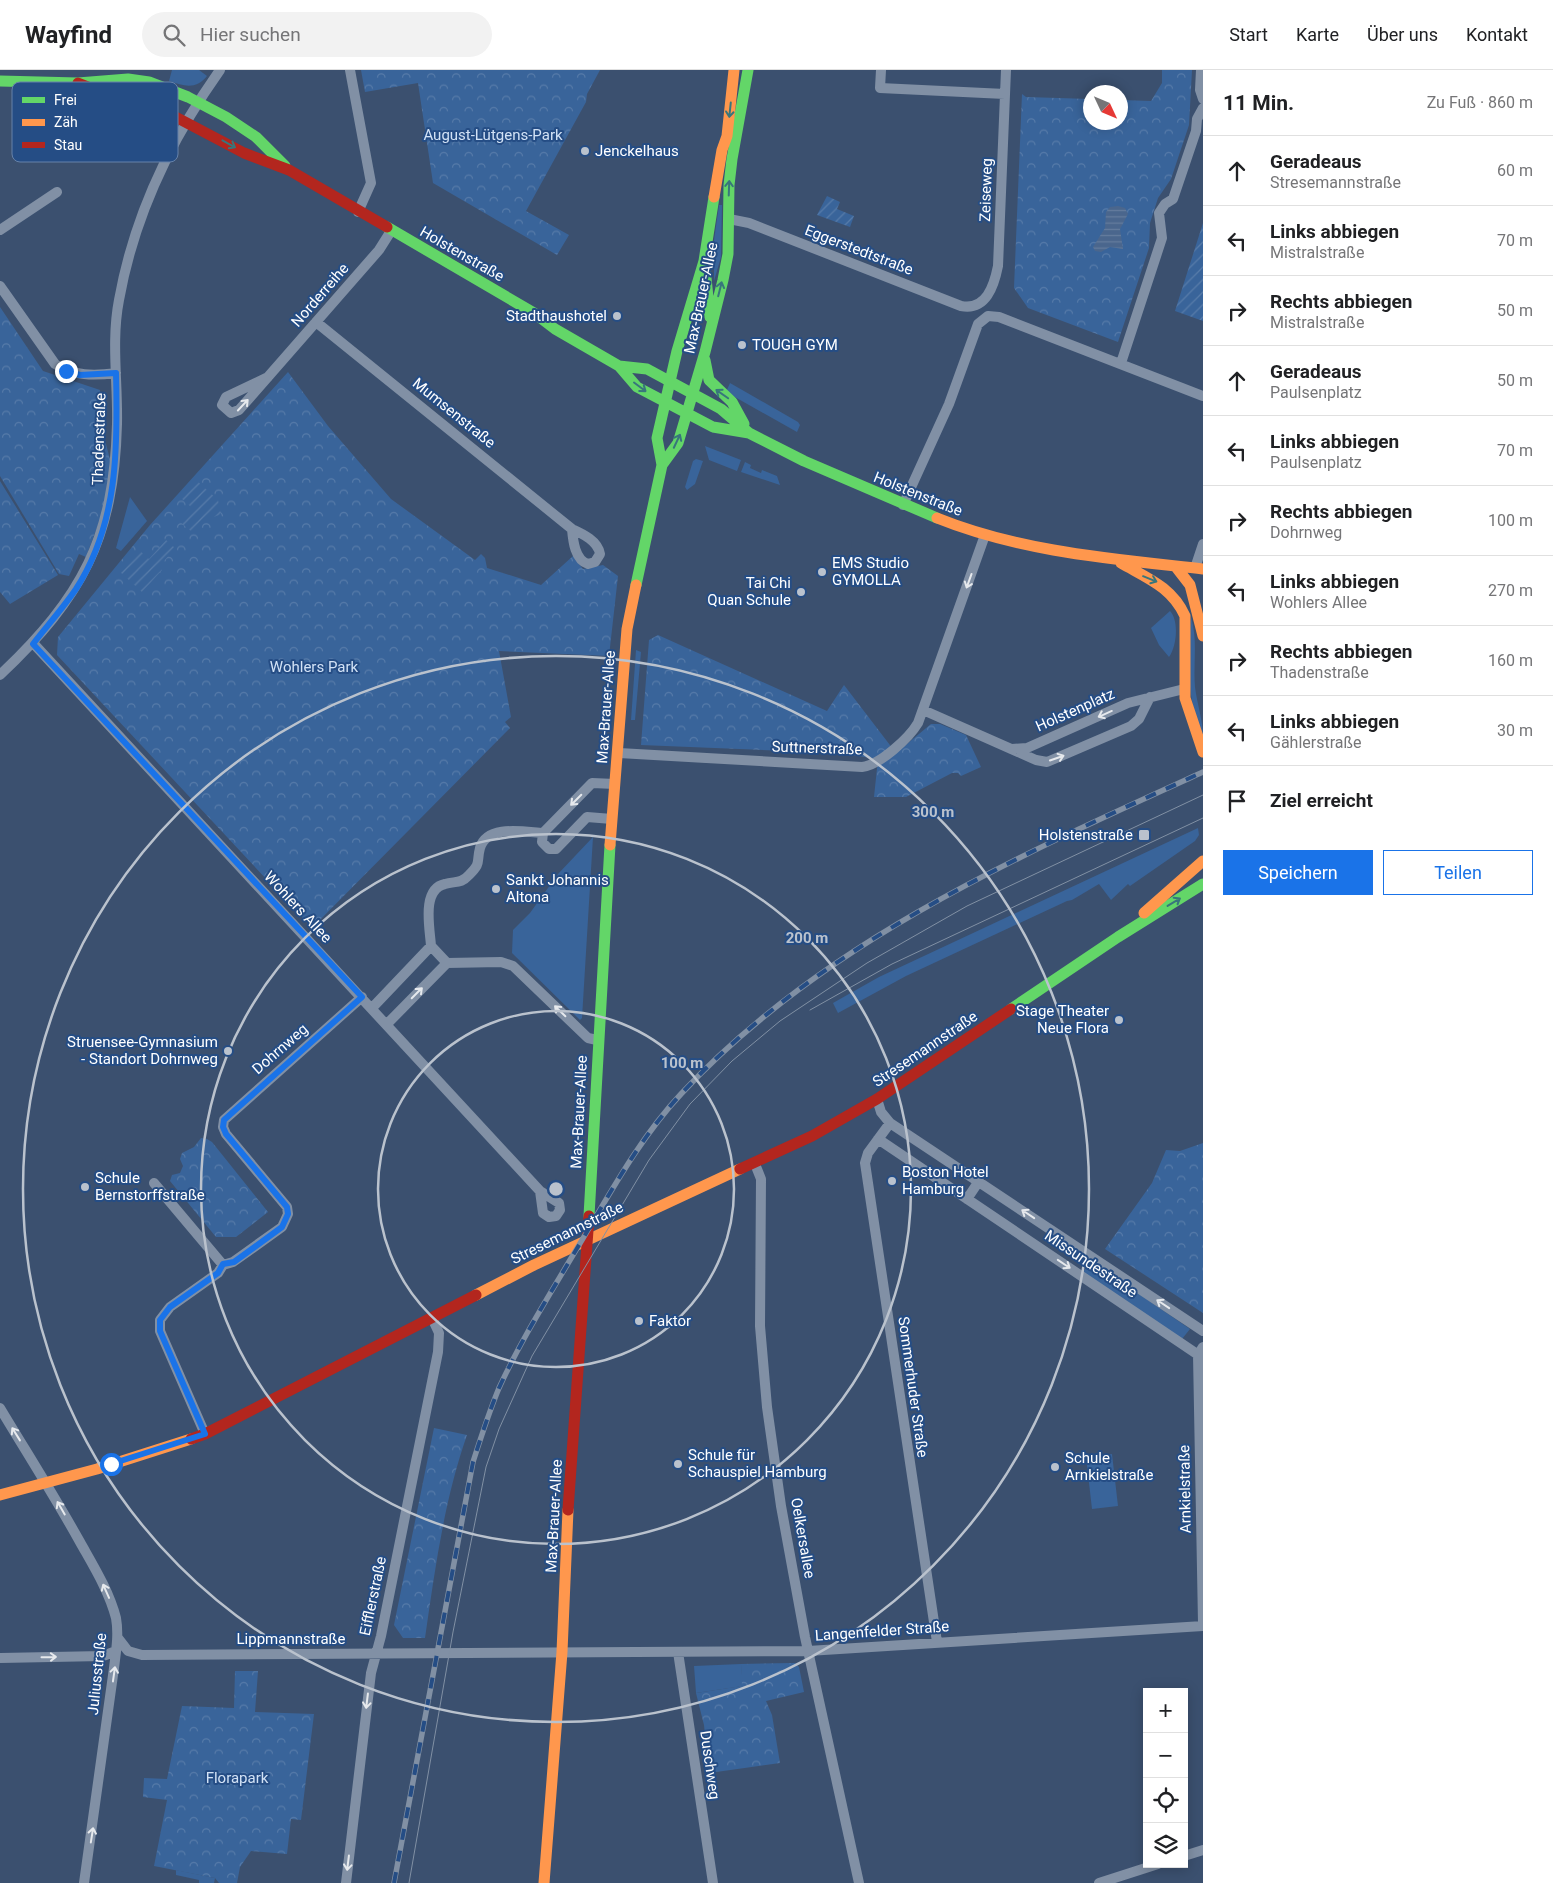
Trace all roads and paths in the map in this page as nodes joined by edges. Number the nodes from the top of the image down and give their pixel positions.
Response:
1 (220, 70) edge
2 (350, 70) edge
3 (734, 70) edge
4 (748, 70) edge
5 (881, 70) edge
6 (1006, 70) edge
7 (1201, 70) edge
8 (0, 81) edge
9 (39, 82) edge
10 (88, 82) edge
11 (145, 82) edge
12 (178, 93) edge
13 (1005, 94) junction
14 (1203, 99) edge
15 (198, 102) junction
16 (1203, 108) edge
17 (178, 118) edge
18 (186, 121) junction
19 (178, 137) edge
20 (165, 162) edge
21 (289, 170) junction
22 (57, 192) dead end
23 (358, 212) junction
24 (729, 219) junction
25 (0, 230) edge
26 (391, 231) junction
27 (704, 261) junction
28 (0, 286) edge
29 (977, 304) joint
30 (316, 322) junction
31 (711, 325) junction
32 (705, 352) junction
33 (1121, 363) junction
34 (619, 366) junction
35 (116, 373) junction
36 (268, 377) dead end
37 (670, 381) junction
38 (693, 393) junction
39 (1203, 396) edge
40 (665, 403) junction
41 (686, 414) junction
42 (749, 433) junction
43 (662, 465) junction
44 (903, 505) junction
45 (572, 529) dead end
46 (985, 535) junction
47 (1203, 544) edge
48 (1119, 561) junction
49 (1176, 567) junction
50 (1199, 569) edge
51 (1203, 636) edge
52 (33, 644) junction
53 (0, 675) edge
54 (1184, 689) junction
55 (1150, 697) junction
56 (923, 710) junction
57 (1011, 749) junction
58 (1203, 752) edge
59 (619, 753) junction
60 (615, 784) junction
61 (612, 819) junction
62 (543, 833) junction
63 (1203, 861) edge
64 (1203, 884) edge
65 (1118, 936) junction
66 (431, 946) junction
67 (447, 963) junction
68 (362, 997) junction
69 (372, 1008) junction
70 (387, 1024) junction
71 (598, 1040) junction
72 (877, 1099) junction
73 (890, 1122) junction
74 (878, 1139) junction
75 (755, 1164) junction
76 (979, 1181) junction
77 (154, 1183) dead end
78 (540, 1191) dead end
79 (967, 1199) junction
80 (588, 1240) junction
81 (223, 1264) junction
82 (432, 1318) junction
83 (1203, 1331) edge
84 (1201, 1353) edge
85 (0, 1408) edge
86 (205, 1434) junction
87 (46, 1483) junction
88 (0, 1495) edge
89 (1203, 1624) edge
90 (118, 1638) junction
91 (937, 1642) junction
92 (116, 1651) junction
93 (808, 1651) junction
94 (562, 1652) junction
95 (678, 1652) junction
96 (376, 1653) junction
97 (0, 1658) edge
98 (1203, 1850) edge
99 (1188, 1855) edge
100 (1146, 1868) edge
101 (84, 1883) edge
102 (346, 1883) edge
103 (544, 1883) edge
104 (712, 1883) edge
105 (860, 1883) edge
106 (1099, 1883) edge

1 - 15 street, Thadenstraße
2 - 23 street
3 -> 27 main road, Max-Brauer-Allee
24 -> 4 main road, Max-Brauer-Allee
5 - 13 street
6 - 13 street, Zeiseweg
7 - 14 street
8 - 9 main road, Holstenstraße
10 - 11 main road, Holstenstraße
12 - 15 main road, Holstenstraße
13 - 29 street, Zeiseweg
15 - 18 street, Thadenstraße
15 - 21 main road, Holstenstraße
16 - 33 street
17 - 18 main road, Holstenstraße
18 - 19 street, Thadenstraße
18 -> 21 main road, Holstenstraße
20 - 35 street, Thadenstraße
21 - 23 main road, Holstenstraße
22 - 25 street
23 - 26 main road, Holstenstraße
24 - 29 street, Eggerstedtstraße
31 -> 24 main road, Max-Brauer-Allee
26 - 30 street, Norderreihe
26 - 34 main road, Holstenstraße
27 - 31 main road
27 - 37 main road, Max-Brauer-Allee
28 - 35 street
30 - 36 street, Norderreihe
30 - 45 street, Mumsenstraße
31 - 32 main road, Max-Brauer-Allee
32 - 38 main road, Max-Brauer-Allee
42 -> 32 main road
33 - 39 street
33 - 44 street
34 - 37 main road, Holstenstraße
34 -> 40 main road, Holstenstraße
35 - 52 street, Thadenstraße
37 - 38 main road, Holstenstraße
37 - 40 main road, Max-Brauer-Allee
38 - 41 main road, Max-Brauer-Allee
38 - 42 main road, Holstenstraße
40 - 41 main road, Holstenstraße
40 - 43 main road, Max-Brauer-Allee
41 - 42 main road, Holstenstraße
43 -> 41 main road, Max-Brauer-Allee
42 - 44 main road, Holstenstraße
43 - 59 main road, Max-Brauer-Allee
44 - 46 main road, Holstenstraße
46 - 48 main road, Holstenstraße
46 -> 56 street, Suttnerstraße
47 - 50 street
48 - 49 main road, Holstenstraße
48 -> 54 main road
49 - 50 main road, Holstenstraße
49 - 51 main road
52 - 53 street, Thadenstraße
52 - 68 street, Wohlers Allee
54 - 55 street, Holstenplatz
54 - 58 main road
55 -> 57 street, Holstenplatz
57 -> 55 street
56 - 57 street
56 - 59 street, Suttnerstraße
59 - 60 main road, Max-Brauer-Allee
60 - 61 main road, Max-Brauer-Allee
60 -> 62 street
61 - 62 street
61 - 71 main road, Max-Brauer-Allee
62 - 66 street
63 - 65 main road, Stresemannstraße
65 -> 64 main road, Stresemannstraße
65 - 72 main road, Stresemannstraße
66 - 67 street
66 - 69 street
70 -> 67 street
71 -> 67 street
68 - 69 street, Wohlers Allee
68 - 81 street, Dohrnweg
69 - 70 street, Wohlers Allee
70 - 78 street, Wohlers Allee
71 - 80 main road, Max-Brauer-Allee
72 - 73 street, Missundestraße
72 - 75 main road, Stresemannstraße
73 - 74 street
73 - 76 street, Missundestraße
74 - 79 street, Missundestraße
74 - 91 street, Sommerhuder Straße
75 - 80 main road, Stresemannstraße
75 - 93 street, Oelkersallee
76 - 79 street
83 -> 76 street, Missundestraße
77 - 81 street
79 -> 84 street, Missundestraße
80 - 82 main road, Stresemannstraße
80 - 94 main road, Max-Brauer-Allee
81 - 86 street
82 - 86 main road, Stresemannstraße
82 - 96 street, Eifflerstraße
84 - 89 street, Arnkielstraße
87 -> 85 street, Juliusstraße
86 - 87 main road, Stresemannstraße
87 - 88 main road, Stresemannstraße
90 -> 87 street, Juliusstraße
89 - 91 street, Langenfelder Straße
90 - 92 street, Juliusstraße
90 - 96 street, Lippmannstraße
91 - 93 street, Langenfelder Straße
97 -> 92 street
101 -> 92 street, Juliusstraße
93 - 95 street, Langenfelder Straße
93 - 105 street, Oelkersallee
94 - 95 street, Langenfelder Straße
94 - 96 street, Lippmannstraße
94 - 103 main road, Max-Brauer-Allee
95 - 104 street, Duschweg
96 -> 102 street, Eifflerstraße
98 - 99 street
100 - 106 street

